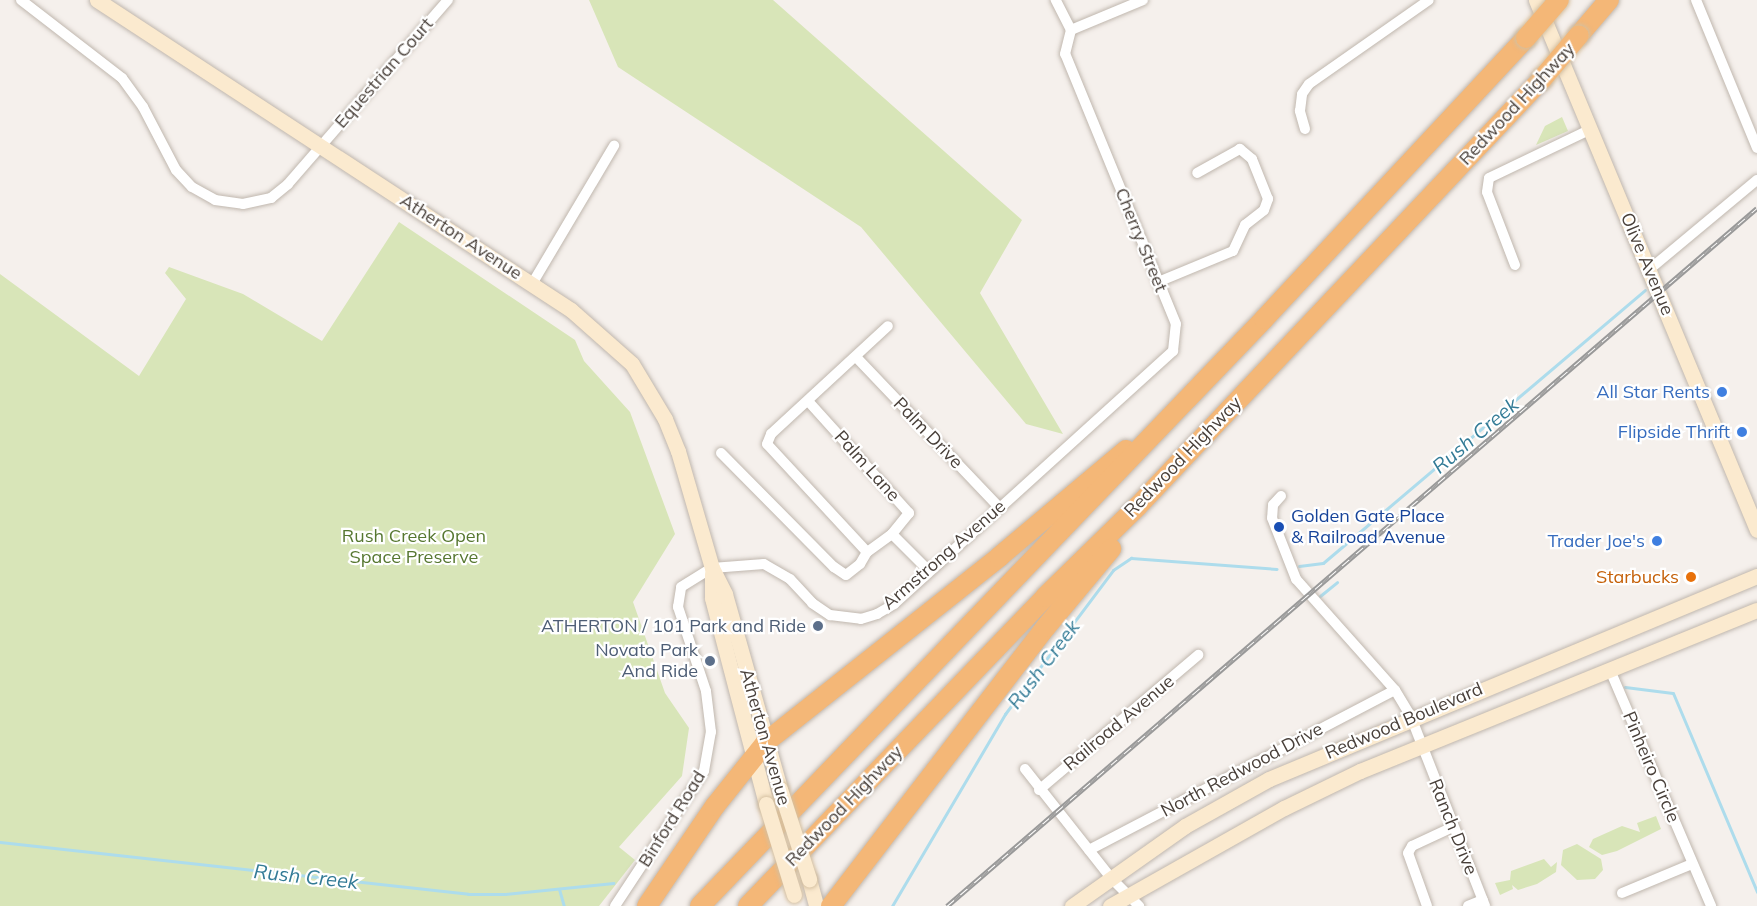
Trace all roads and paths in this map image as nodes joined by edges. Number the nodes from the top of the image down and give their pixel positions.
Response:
1 (21, 0) edge
2 (98, 0) edge
3 (448, 0) edge
4 (1056, 0) edge
5 (1143, 0) edge
6 (1429, 0) edge
7 (1536, 0) edge
8 (1559, 0) edge
9 (1609, 0) edge
10 (1696, 0) edge
11 (1071, 30) junction
12 (1305, 129) dead end
13 (1589, 130) junction
14 (320, 146) junction
15 (614, 146) dead end
16 (1757, 148) edge
17 (1197, 173) dead end
18 (1757, 180) edge
19 (1515, 265) dead end
20 (1650, 269) junction
21 (1158, 282) junction
22 (532, 284) junction
23 (888, 326) dead end
24 (857, 358) junction
25 (808, 401) junction
26 (1161, 426) junction
27 (1068, 446) joint
28 (721, 453) dead end
29 (1281, 496) dead end
30 (1138, 506) junction
31 (999, 507) junction
32 (1757, 530) edge
33 (892, 534) junction
34 (867, 552) junction
35 (712, 568) junction
36 (929, 571) junction
37 (1757, 576) edge
38 (1757, 610) edge
39 (1198, 655) dead end
40 (1610, 670) junction
41 (1395, 690) junction
42 (1411, 717) junction
43 (1420, 747) junction
44 (759, 748) junction
45 (1025, 769) dead end
46 (1039, 790) junction
47 (1453, 827) junction
48 (1089, 850) junction
49 (1692, 864) junction
50 (1111, 878) junction
51 (1622, 893) dead end
52 (795, 900) edge
53 (1123, 903) edge
54 (1484, 903) edge
55 (1710, 904) edge
56 (615, 906) edge
57 (647, 906) edge
58 (700, 906) edge
59 (748, 906) edge
60 (816, 906) edge
61 (831, 906) edge
62 (1072, 906) edge
63 (1427, 906) edge
64 (1468, 906) edge
65 (1698, 906) edge

1 - 14 street, Equestrian Court
2 - 14 main road, Atherton Avenue
3 - 14 street, Equestrian Court
4 - 11 street
5 - 11 street
6 - 12 street
7 - 13 main road, Olive Avenue
8 - 26 highway, Redwood Highway, bridge
9 - 30 highway, Redwood Highway, bridge
10 - 16 street
11 - 21 street, Cherry Street
13 - 19 street
13 - 20 main road, Olive Avenue
14 - 22 main road, Atherton Avenue
15 - 22 street
17 - 21 street
18 - 20 street
20 - 32 main road, Olive Avenue
21 - 27 street, Cherry Street
22 - 35 main road, Atherton Avenue
23 - 24 street
24 - 25 street
24 - 31 street, Palm Drive
25 - 33 street, Palm Lane
25 - 34 street
26 - 44 highway
26 - 58 highway, Redwood Highway
27 - 31 street, Armstrong Avenue
28 - 34 street, Palm Lane
29 - 41 street, Ranch Drive
30 - 59 highway, Redwood Highway
30 - 61 highway
31 - 36 street, Armstrong Avenue
33 - 34 street, Palm Lane
33 - 36 street
35 - 36 street, Armstrong Avenue
35 - 44 main road, Atherton Avenue
35 - 56 street, Binford Road
37 - 42 main road, Redwood Boulevard
38 - 40 main road, Redwood Boulevard
39 - 46 street, Railroad Avenue
40 - 43 main road, Redwood Boulevard
40 - 49 street, Pinheiro Circle
41 - 42 street, Ranch Drive
41 - 48 street, North Redwood Drive
42 - 43 street, Ranch Drive
42 - 50 main road, Redwood Boulevard
43 - 47 street, Ranch Drive
43 - 53 main road, Redwood Boulevard
44 - 52 main road, Atherton Avenue, bridge
44 - 57 highway
44 - 60 main road, Atherton Avenue, bridge
45 - 46 street
46 - 48 street
47 - 54 street, Ranch Drive
47 - 63 street
48 - 50 street
49 - 51 street
49 - 55 street, Pinheiro Circle
50 - 53 street
50 - 62 main road, Redwood Boulevard
54 - 64 street
55 - 65 street, Pinheiro Circle

